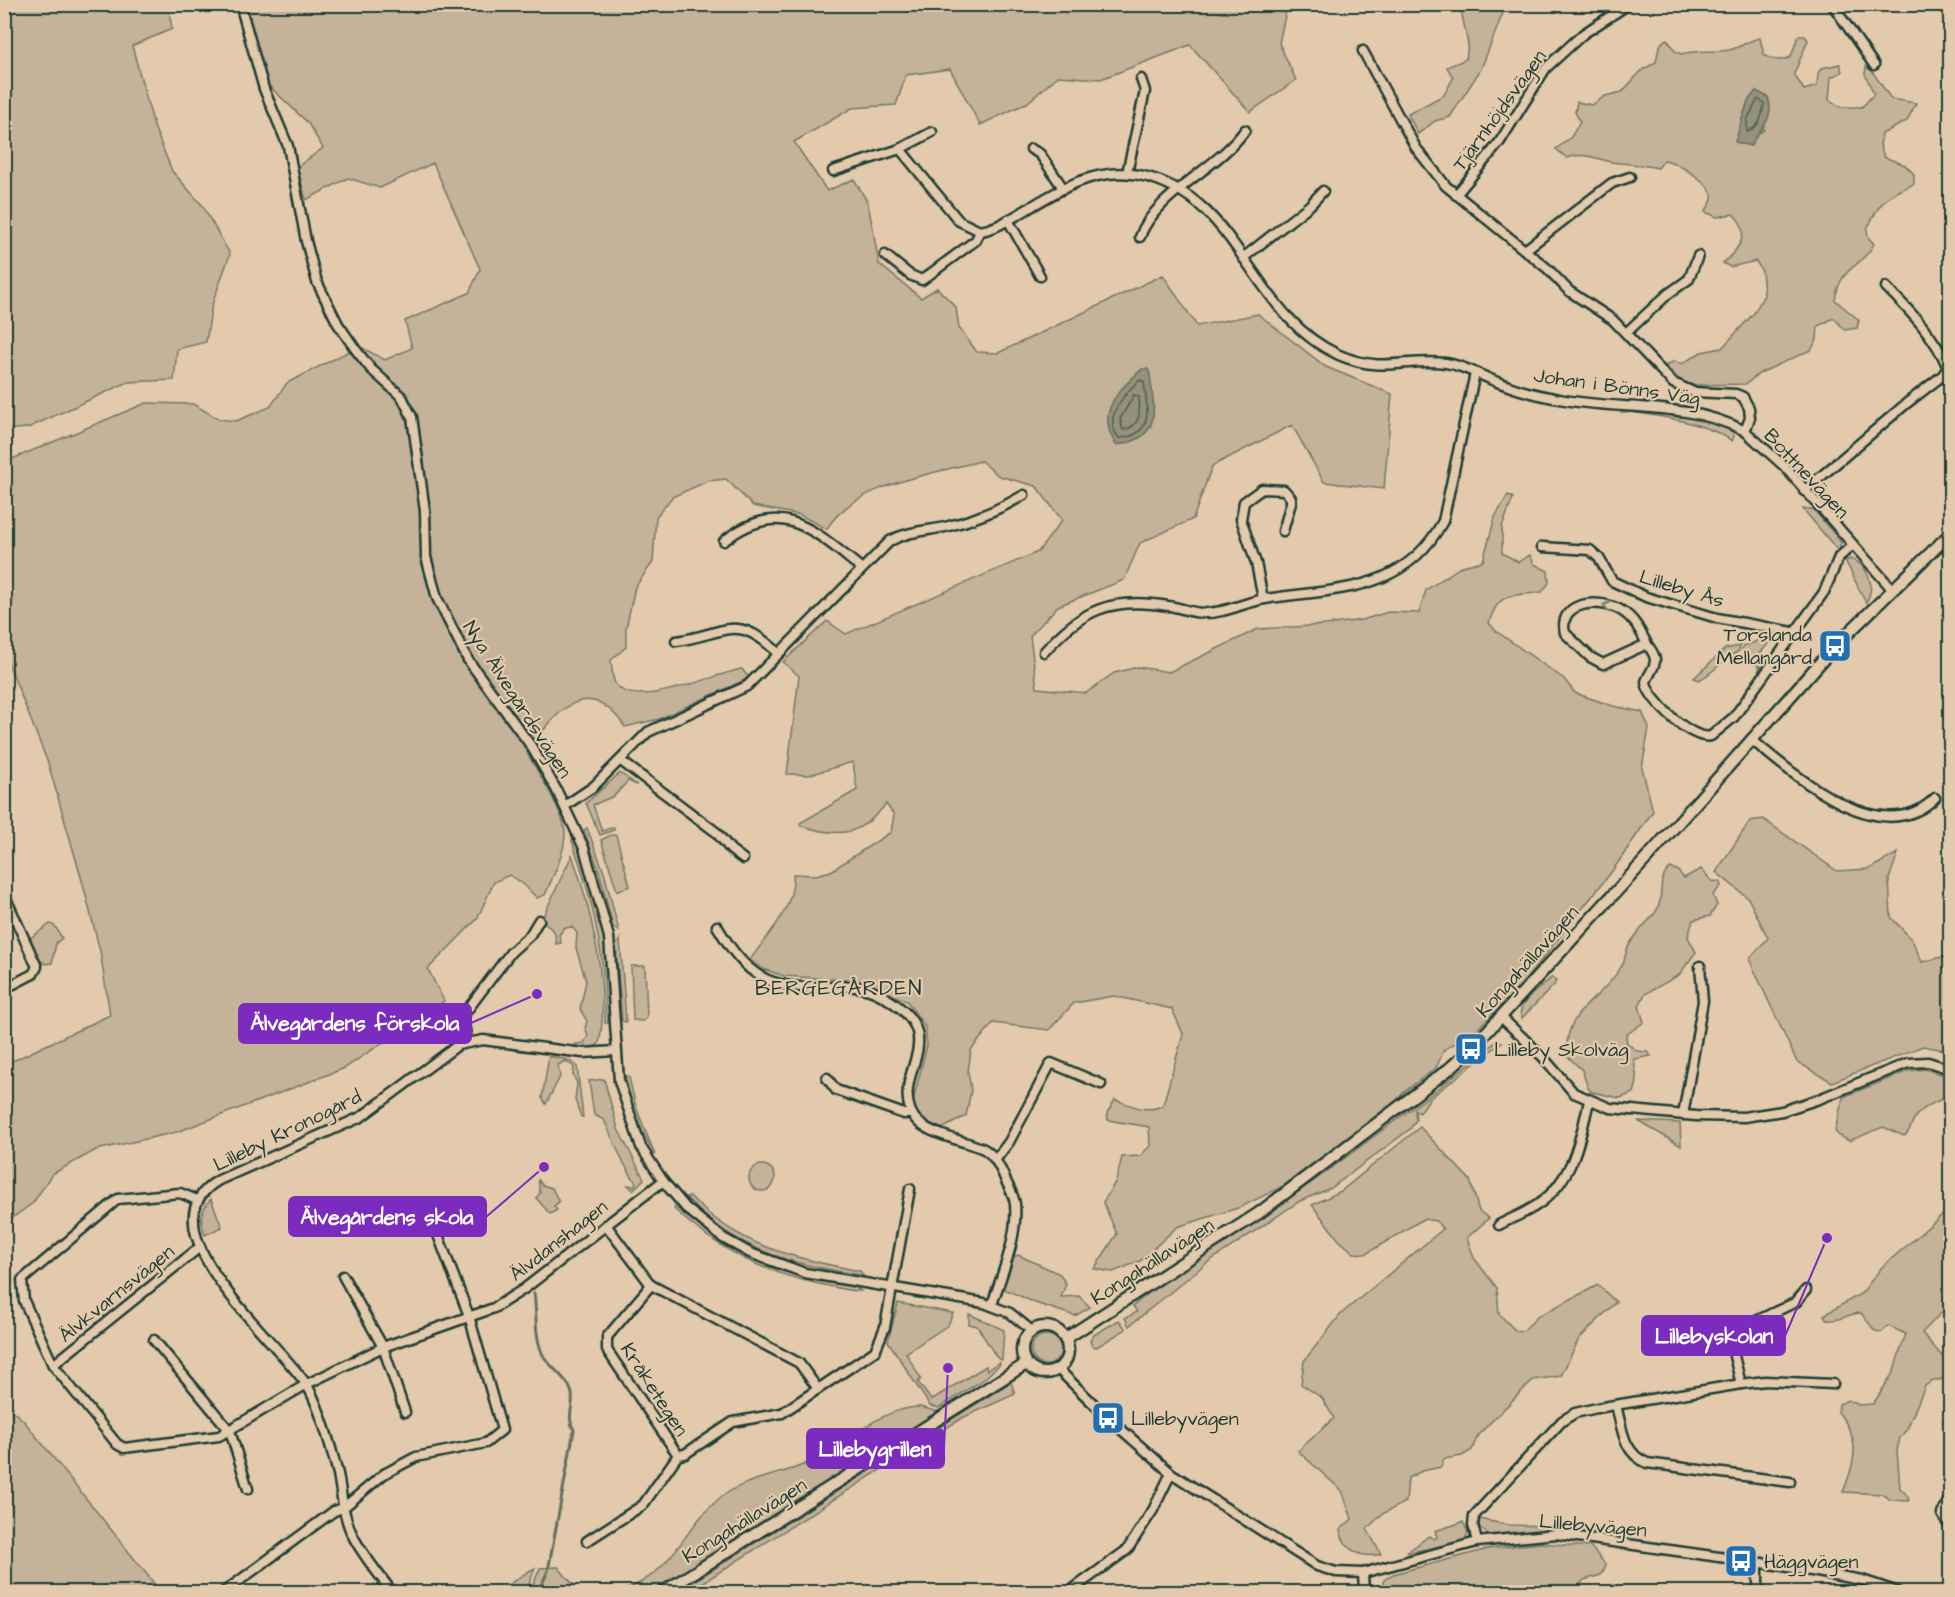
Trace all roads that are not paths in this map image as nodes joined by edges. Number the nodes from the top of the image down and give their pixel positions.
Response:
1 (240, 4) edge
2 (1629, 4) edge
3 (1834, 5) edge
4 (1363, 51) dead end
5 (1874, 65) dead end
6 (1141, 79) dead end
7 (1245, 130) dead end
8 (932, 132) dead end
9 (900, 149) junction
10 (1031, 149) dead end
11 (833, 171) dead end
12 (1127, 173) junction
13 (1630, 177) dead end
14 (1063, 188) junction
15 (1179, 189) junction
16 (1323, 191) dead end
17 (1455, 195) junction
18 (1008, 220) junction
19 (980, 231) junction
20 (1140, 237) dead end
21 (1525, 250) junction
22 (885, 255) dead end
23 (1698, 256) dead end
24 (1243, 258) junction
25 (1040, 276) dead end
26 (1886, 287) dead end
27 (1627, 332) junction
28 (1475, 373) junction
29 (1744, 431) junction
30 (1804, 491) junction
31 (1024, 495) dead end
32 (1283, 531) dead end
33 (724, 541) dead end
34 (1948, 541) edge
35 (1852, 546) junction
36 (1542, 547) dead end
37 (862, 569) junction
38 (1893, 590) junction
39 (1263, 599) junction
40 (1793, 632) junction
41 (676, 641) dead end
42 (1647, 644) junction
43 (1044, 652) dead end
44 (778, 653) junction
45 (1751, 739) junction
46 (621, 761) junction
47 (1935, 798) dead end
48 (566, 805) junction
49 (743, 859) dead end
50 (4, 894) edge
51 (539, 920) dead end
52 (717, 926) dead end
53 (1700, 966) dead end
54 (4, 989) edge
55 (1501, 1017) junction
56 (468, 1042) junction
57 (616, 1051) junction
58 (1950, 1069) edge
59 (827, 1077) dead end
60 (1101, 1083) dead end
61 (1589, 1101) junction
62 (912, 1114) junction
63 (1683, 1114) junction
64 (996, 1159) junction
65 (663, 1181) junction
66 (910, 1189) dead end
67 (197, 1200) junction
68 (606, 1225) junction
69 (1499, 1225) dead end
70 (435, 1227) dead end
71 (200, 1246) junction
72 (343, 1276) dead end
73 (651, 1285) junction
74 (892, 1287) junction
75 (1806, 1290) dead end
76 (992, 1305) junction
77 (469, 1316) junction
78 (1032, 1331) junction
79 (1065, 1339) junction
80 (154, 1340) dead end
81 (383, 1347) junction
82 (1026, 1364) junction
83 (53, 1365) junction
84 (1058, 1369) junction
85 (307, 1384) junction
86 (1741, 1384) junction
87 (1833, 1384) dead end
88 (818, 1389) junction
89 (1616, 1405) junction
90 (405, 1412) dead end
91 (230, 1431) junction
92 (678, 1455) junction
93 (1171, 1473) junction
94 (1790, 1482) dead end
95 (248, 1490) dead end
96 (1950, 1497) edge
97 (343, 1508) junction
98 (1950, 1527) edge
99 (587, 1541) dead end
100 (1477, 1542) junction
101 (1758, 1563) junction
102 (1363, 1573) junction
103 (228, 1592) edge
104 (1896, 1592) edge
105 (392, 1593) edge
106 (663, 1593) edge
107 (1069, 1593) edge
108 (1364, 1593) edge
109 (1758, 1593) edge

1 - 48 street, Nya Älvegårdsvägen
2 - 17 street, Tjärnhöjdsvägen
3 - 5 street
4 - 17 street, Bottnevägen
6 - 12 street
7 - 15 street
8 - 9 street
9 - 11 street
9 - 19 street
10 - 14 street
12 - 14 street, Johan i Bönns Väg
12 - 15 street, Johan i Bönns Väg
13 - 21 street
14 - 18 street, Johan i Bönns Väg
15 - 20 street
15 - 24 street, Johan i Bönns Väg
16 - 24 street
17 - 21 street, Bottnevägen
18 - 19 street, Johan i Bönns Väg
18 - 25 street
19 - 22 street, Johan i Bönns Väg
21 - 27 street, Bottnevägen
23 - 27 street
24 - 28 street, Johan i Bönns Väg
26 - 30 street
27 - 29 street, Bottnevägen
28 - 29 street, Johan i Bönns Väg
28 - 39 street
29 - 30 street, Bottnevägen
30 - 35 street, Bottnevägen
31 - 37 street
32 - 39 street
33 - 37 street
34 - 38 street, Kongahällavägen
35 - 38 street, Bottnevägen
35 - 40 street, Lilleby Ås
36 - 40 street, Lilleby Ås
37 - 44 street
38 - 45 street, Kongahällavägen
39 - 43 street
40 - 42 street, Lilleby Ås
41 - 44 street
42 -> 42 street, Lilleby Ås
44 - 46 street
45 - 47 street
45 - 55 street, Kongahällavägen
46 - 48 street
46 - 49 street
48 - 57 street, Nya Älvegårdsvägen
50 - 54 street
51 - 56 street
52 - 62 street
53 - 63 street
55 - 61 street
55 - 79 street, Kongahällavägen
56 - 57 street, Lilleby Kronogård
56 - 67 street, Lilleby Kronogård
57 - 65 street, Nya Älvegårdsvägen
58 - 63 street
59 - 62 street
60 - 64 street
61 - 63 street
61 - 69 street
62 - 64 street
64 - 76 street
65 - 68 street, Älvdanshagen
65 - 74 street, Nya Älvegårdsvägen
66 - 74 street
67 - 71 street
67 - 83 street
68 - 73 street
68 - 77 street, Älvdanshagen
70 - 77 street
71 - 83 street, Älvkvarnsvägen
71 - 85 street
72 - 81 street
73 - 88 street
73 - 92 street, Kråketegen
74 - 76 street, Nya Älvegårdsvägen
74 - 88 street, Kråketegen
75 - 86 street
76 - 78 street, Nya Älvegårdsvägen
77 - 81 street, Älvdanshagen
77 - 97 street
78 - 79 street
78 - 82 street
79 - 84 street
80 - 91 street
81 - 85 street, Älvdanshagen
81 - 90 street
82 - 84 street
82 - 106 street, Kongahällavägen
83 - 91 street, Älvdanshagen
84 - 93 street, Lillebyvägen
85 - 91 street, Älvdanshagen
85 - 97 street
86 - 87 street
86 - 89 street
88 - 92 street, Kråketegen
89 - 94 street
89 - 100 street
91 - 95 street
92 - 99 street, Kråketegen
93 - 102 street, Lillebyvägen
93 - 107 street
96 - 98 street
97 - 103 street
97 - 105 street
100 - 101 street, Lillebyvägen
100 - 102 street, Lillebyvägen
101 - 104 street, Lillebyvägen
101 - 109 street
102 - 108 street

